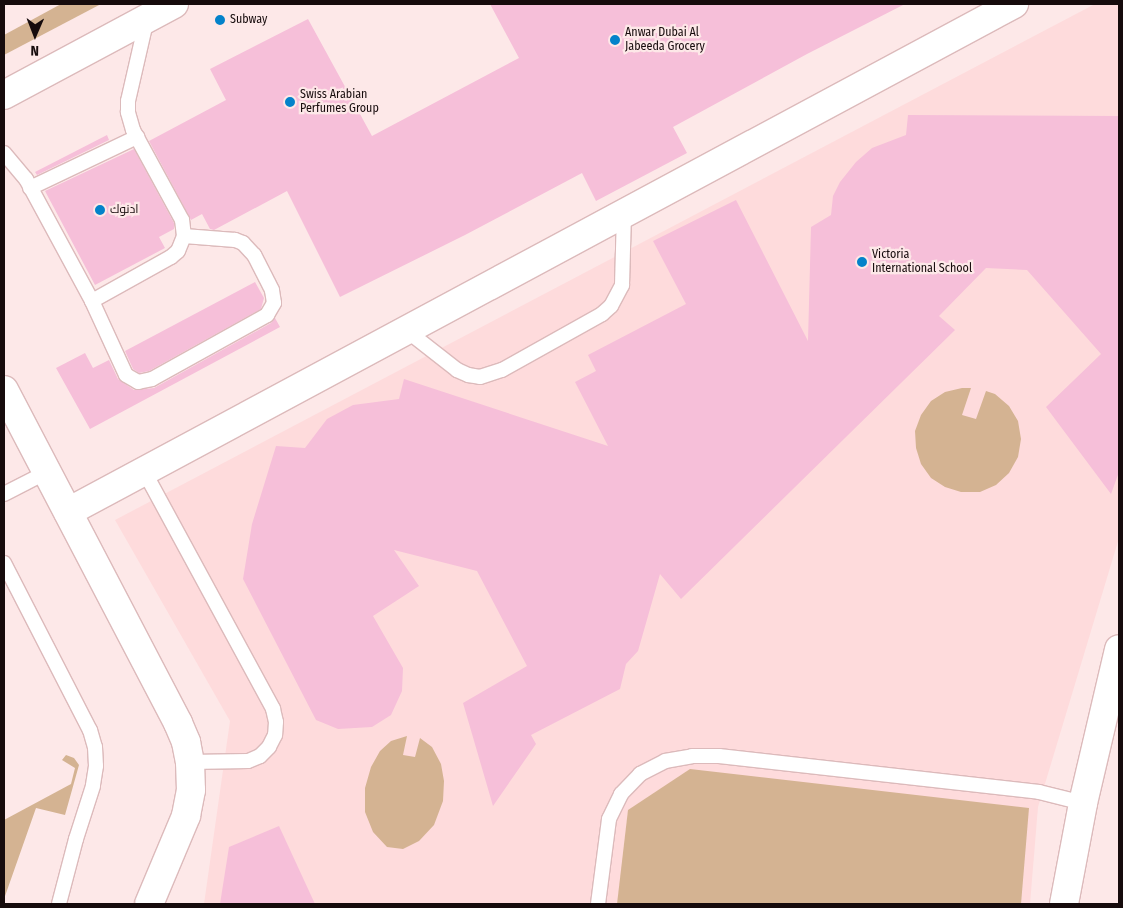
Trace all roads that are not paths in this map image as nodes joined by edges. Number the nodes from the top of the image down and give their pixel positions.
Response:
1 (174, 4) edge
2 (1014, 4) edge
3 (147, 18) junction
4 (4, 95) edge
5 (137, 138) junction
6 (4, 154) edge
7 (30, 188) junction
8 (624, 214) junction
9 (184, 236) junction
10 (92, 301) junction
11 (406, 330) junction
12 (4, 390) edge
13 (144, 471) junction
14 (47, 472) junction
15 (4, 494) edge
16 (68, 512) junction
17 (4, 563) edge
18 (1119, 649) edge
19 (190, 762) junction
20 (1083, 803) junction
21 (59, 904) edge
22 (149, 904) edge
23 (598, 904) edge
24 (1064, 904) edge

1 - 3 street
2 - 8 street
3 - 4 street
3 - 5 lane
5 - 7 lane
5 - 9 lane
6 - 7 lane
7 - 10 lane
8 - 11 street
8 - 11 lane
9 - 10 lane
9 - 10 lane
11 - 13 street
12 - 14 street
13 - 16 street
13 - 19 lane
14 - 15 lane
14 - 16 street
16 - 19 street
17 - 21 lane
18 - 20 street
19 - 22 street
20 - 23 lane
20 - 24 street

